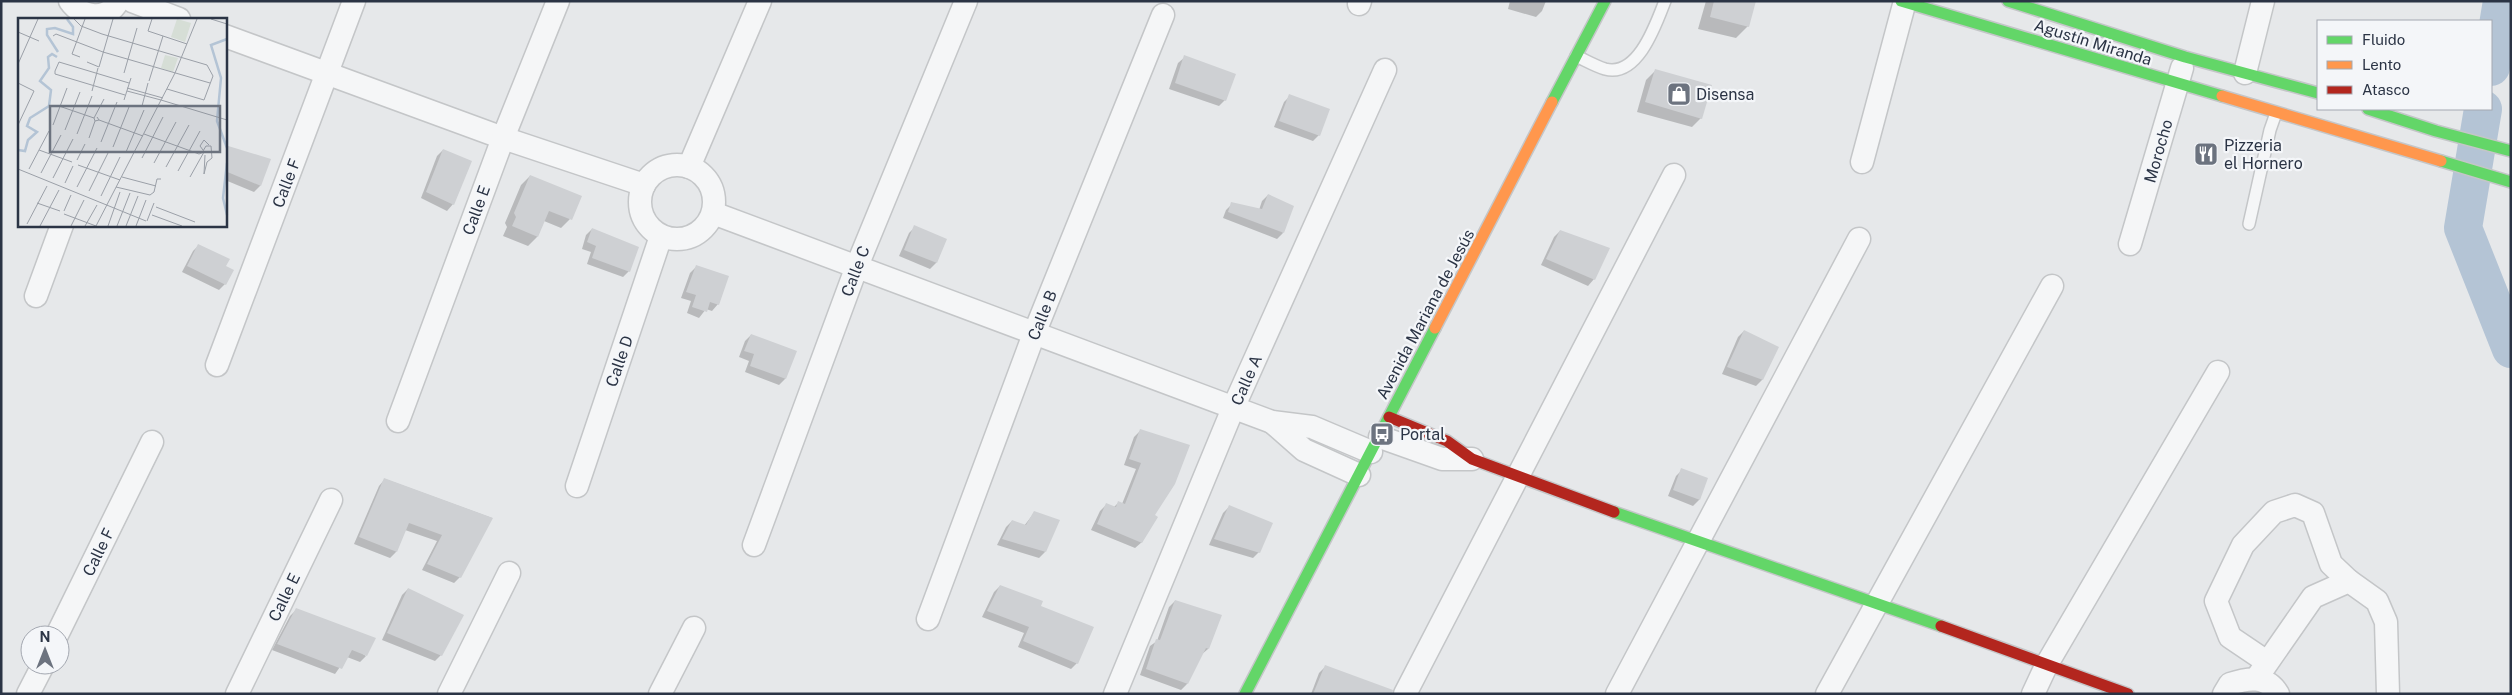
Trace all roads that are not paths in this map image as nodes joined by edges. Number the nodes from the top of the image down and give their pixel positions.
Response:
1 (70, 1) edge
2 (118, 1) edge
3 (354, 1) edge
4 (558, 1) edge
5 (760, 1) edge
6 (966, 1) edge
7 (1605, 1) edge
8 (1665, 1) edge
9 (2008, 1) edge
10 (2263, 1) edge
11 (1904, 2) edge
12 (140, 7) edge
13 (1163, 15) dead end
14 (176, 18) edge
15 (226, 36) edge
16 (1576, 56) junction
17 (2185, 57) junction
18 (1385, 70) dead end
19 (2245, 73) junction
20 (326, 75) junction
21 (2177, 85) junction
22 (2317, 93) edge
23 (2371, 110) edge
24 (2276, 113) junction
25 (503, 138) junction
26 (2511, 151) edge
27 (1862, 162) dead end
28 (689, 167) junction
29 (1674, 175) dead end
30 (2511, 182) edge
31 (644, 185) junction
32 (713, 213) junction
33 (2249, 224) dead end
34 (62, 226) edge
35 (662, 236) junction
36 (1859, 239) dead end
37 (2130, 244) dead end
38 (857, 266) junction
39 (2052, 286) dead end
40 (36, 296) dead end
41 (1034, 334) junction
42 (217, 365) dead end
43 (2218, 372) dead end
44 (1234, 406) junction
45 (398, 421) dead end
46 (1272, 422) junction
47 (1380, 435) junction
48 (152, 442) dead end
49 (1472, 459) joint
50 (1359, 475) junction
51 (1517, 477) junction
52 (577, 486) dead end
53 (331, 500) dead end
54 (1697, 542) junction
55 (754, 545) dead end
56 (509, 573) dead end
57 (2349, 581) junction
58 (1877, 602) junction
59 (928, 619) dead end
60 (62, 625) edge
61 (694, 628) dead end
62 (2047, 664) junction
63 (2262, 670) junction
64 (37, 675) edge
65 (28, 694) edge
66 (237, 694) edge
67 (448, 694) edge
68 (660, 694) edge
69 (1115, 694) edge
70 (1245, 694) edge
71 (1405, 694) edge
72 (1617, 694) edge
73 (1827, 694) edge
74 (2033, 694) edge
75 (2128, 694) edge
76 (2224, 694) edge
77 (2278, 694) edge
78 (2388, 694) edge

1 - 2 street
3 - 20 street, Calle F
4 - 25 street, Calle E
5 - 28 street
6 - 38 street, Calle C
7 - 16 street, Avenida Mariana de Jesús
8 - 16 lane
9 - 17 street, Agustín Miranda
10 - 19 street
11 - 21 street, Agustín Miranda
11 - 27 street
12 - 14 street
13 - 41 street, Calle B
15 - 20 street
16 - 47 street, Avenida Mariana de Jesús
17 - 19 street, Agustín Miranda
17 - 21 street, Morocho
18 - 44 street, Calle A
19 - 22 street, Agustín Miranda
20 - 25 street
20 - 42 street, Calle F
21 - 24 street, Agustín Miranda
21 - 37 street, Morocho
23 - 26 street
24 - 30 street, Agustín Miranda
24 - 33 lane
25 - 31 street
25 - 45 street, Calle E
28 - 31 street
28 - 32 street
29 - 51 street
31 - 35 street
32 - 35 street
32 - 38 street
34 - 40 street
35 - 52 street, Calle D
36 - 54 street
38 - 41 street
38 - 55 street, Calle C
39 - 58 street
41 - 44 street
41 - 59 street, Calle B
43 - 62 street
44 - 46 street
44 - 69 street, Calle A
46 - 47 street
46 - 50 street
47 - 49 street
47 - 50 street, Avenida Mariana de Jesús
48 - 60 street, Calle F
49 - 51 street
50 - 70 street, Avenida Mariana de Jesús
51 - 54 street
51 - 71 street
53 - 66 street, Calle E
54 - 58 street
54 - 72 street
56 - 67 street
57 - 63 street
57 - 63 street
57 - 78 street
58 - 62 street
58 - 73 street
61 - 68 street
62 - 74 street
62 - 75 street
63 - 76 street
63 - 77 street
64 - 65 street

